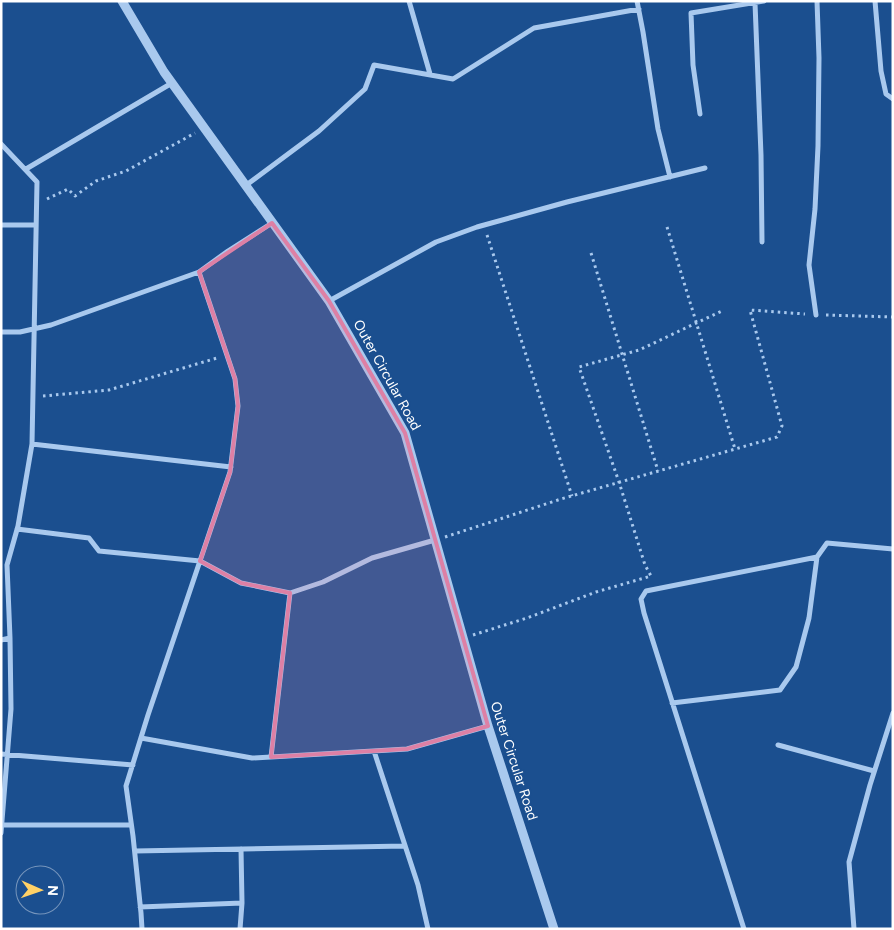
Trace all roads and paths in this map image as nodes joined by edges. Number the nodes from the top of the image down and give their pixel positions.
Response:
1 (122, 1) edge
2 (409, 1) edge
3 (637, 1) edge
4 (764, 1) edge
5 (816, 1) edge
6 (875, 1) edge
7 (755, 3) junction
8 (638, 9) junction
9 (430, 74) junction
10 (172, 83) junction
11 (886, 94) junction
12 (893, 95) edge
13 (893, 99) edge
14 (700, 114) dead end
15 (204, 128) junction
16 (1, 144) edge
17 (704, 168) dead end
18 (26, 170) junction
19 (670, 177) junction
20 (246, 186) junction
21 (36, 204) junction
22 (272, 223) junction
23 (1, 225) edge
24 (36, 225) junction
25 (484, 225) junction
26 (666, 227) dead end
27 (762, 242) dead end
28 (591, 252) dead end
29 (200, 272) junction
30 (329, 300) junction
31 (724, 310) dead end
32 (816, 315) junction
33 (893, 317) edge
34 (696, 322) junction
35 (35, 329) junction
36 (1, 332) edge
37 (227, 354) junction
38 (622, 355) junction
39 (33, 397) junction
40 (32, 444) junction
41 (735, 449) junction
42 (231, 467) junction
43 (658, 471) junction
44 (619, 482) junction
45 (572, 496) junction
46 (17, 529) junction
47 (435, 540) junction
48 (893, 549) edge
49 (817, 557) junction
50 (200, 561) junction
51 (290, 593) junction
52 (10, 638) junction
53 (463, 638) junction
54 (1, 640) edge
55 (672, 703) junction
56 (893, 713) edge
57 (488, 726) junction
58 (141, 738) junction
59 (778, 745) dead end
60 (374, 751) junction
61 (1, 754) edge
62 (8, 754) junction
63 (271, 757) junction
64 (133, 765) junction
65 (874, 771) junction
66 (131, 824) junction
67 (2, 825) edge
68 (1, 833) edge
69 (405, 846) junction
70 (241, 849) junction
71 (135, 851) junction
72 (242, 903) junction
73 (140, 907) junction
74 (142, 929) edge
75 (240, 929) edge
76 (428, 929) edge
77 (554, 929) edge
78 (744, 929) edge
79 (854, 929) edge

1 - 10 street, Outer Circular Road
2 - 9 street
3 - 8 street
4 - 7 street
5 - 32 street
6 - 11 street
7 - 14 street
7 - 27 street
8 - 9 street
8 - 19 street
9 - 20 street
10 - 15 street, Outer Circular Road
10 - 18 street
11 - 12 street
11 - 13 street
15 - 20 street, Outer Circular Road
15 - 21 path
16 - 18 street
17 - 19 street
18 - 21 street
19 - 25 street
20 - 22 street, Outer Circular Road
21 - 24 street
22 - 29 street
22 - 30 street, Outer Circular Road
23 - 24 street
24 - 35 street
25 - 30 street
25 - 45 path
26 - 34 path
28 - 38 path
29 - 35 street
29 - 37 street
30 - 47 street, Outer Circular Road
31 - 34 path
32 - 33 path
32 - 41 path
34 - 38 path
34 - 41 path
35 - 36 street
35 - 39 street
37 - 39 path
37 - 42 street
38 - 43 path
38 - 44 path
39 - 40 street
40 - 42 street
40 - 46 street
41 - 43 path
42 - 50 street
43 - 44 path
44 - 45 path
44 - 53 path
45 - 47 path
46 - 50 street
46 - 52 street
47 - 51 street
47 - 53 street, Outer Circular Road
48 - 49 street
49 - 55 street
49 - 55 street
50 - 51 street
50 - 58 street
51 - 63 street
52 - 54 street
52 - 62 street
53 - 57 street, Outer Circular Road
55 - 78 street
56 - 65 street
57 - 60 street
57 - 77 street, Outer Circular Road
58 - 63 street
58 - 64 street
59 - 65 street
60 - 63 street
60 - 69 street
61 - 62 street
62 - 64 street
62 - 67 street
64 - 66 street
65 - 79 street
66 - 67 street
66 - 71 street
67 - 68 street
69 - 70 street
69 - 76 street
70 - 71 street
70 - 72 street
71 - 73 street
72 - 73 street
72 - 75 street
73 - 74 street

